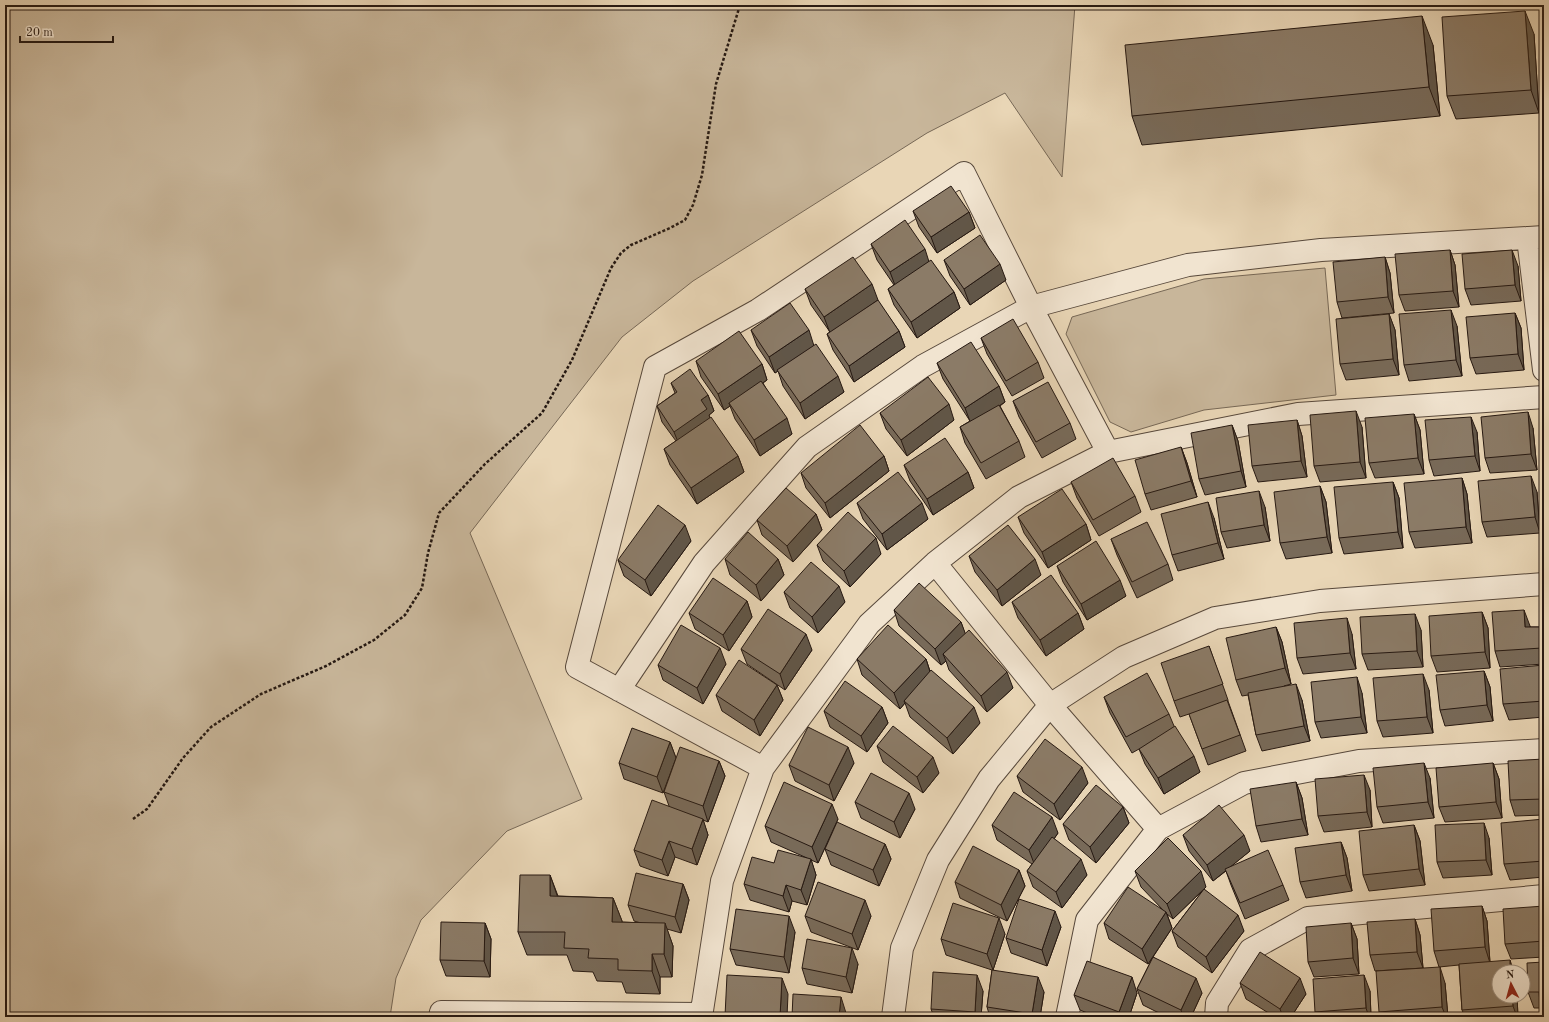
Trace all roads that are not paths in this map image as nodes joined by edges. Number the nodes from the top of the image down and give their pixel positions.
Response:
1 (1536, 238) edge
2 (1031, 308) junction
3 (1544, 370) edge
4 (1544, 397) edge
5 (1108, 452) junction
6 (935, 563) junction
7 (1544, 584) edge
8 (619, 690) junction
9 (1050, 705) junction
10 (1544, 750) edge
11 (763, 768) junction
12 (1158, 829) junction
13 (1544, 896) edge
14 (701, 1016) edge
15 (440, 1017) edge
16 (893, 1017) edge
17 (1066, 1017) edge
18 (1216, 1017) edge

1 - 2 street
1 - 3 street
2 - 5 street
2 - 8 street
2 - 8 street
4 - 5 street
5 - 6 street
6 - 9 street
6 - 11 street
7 - 9 street
8 - 11 street
9 - 12 street
9 - 16 street
10 - 12 street
11 - 14 street
12 - 17 street
13 - 18 street
14 - 15 street

